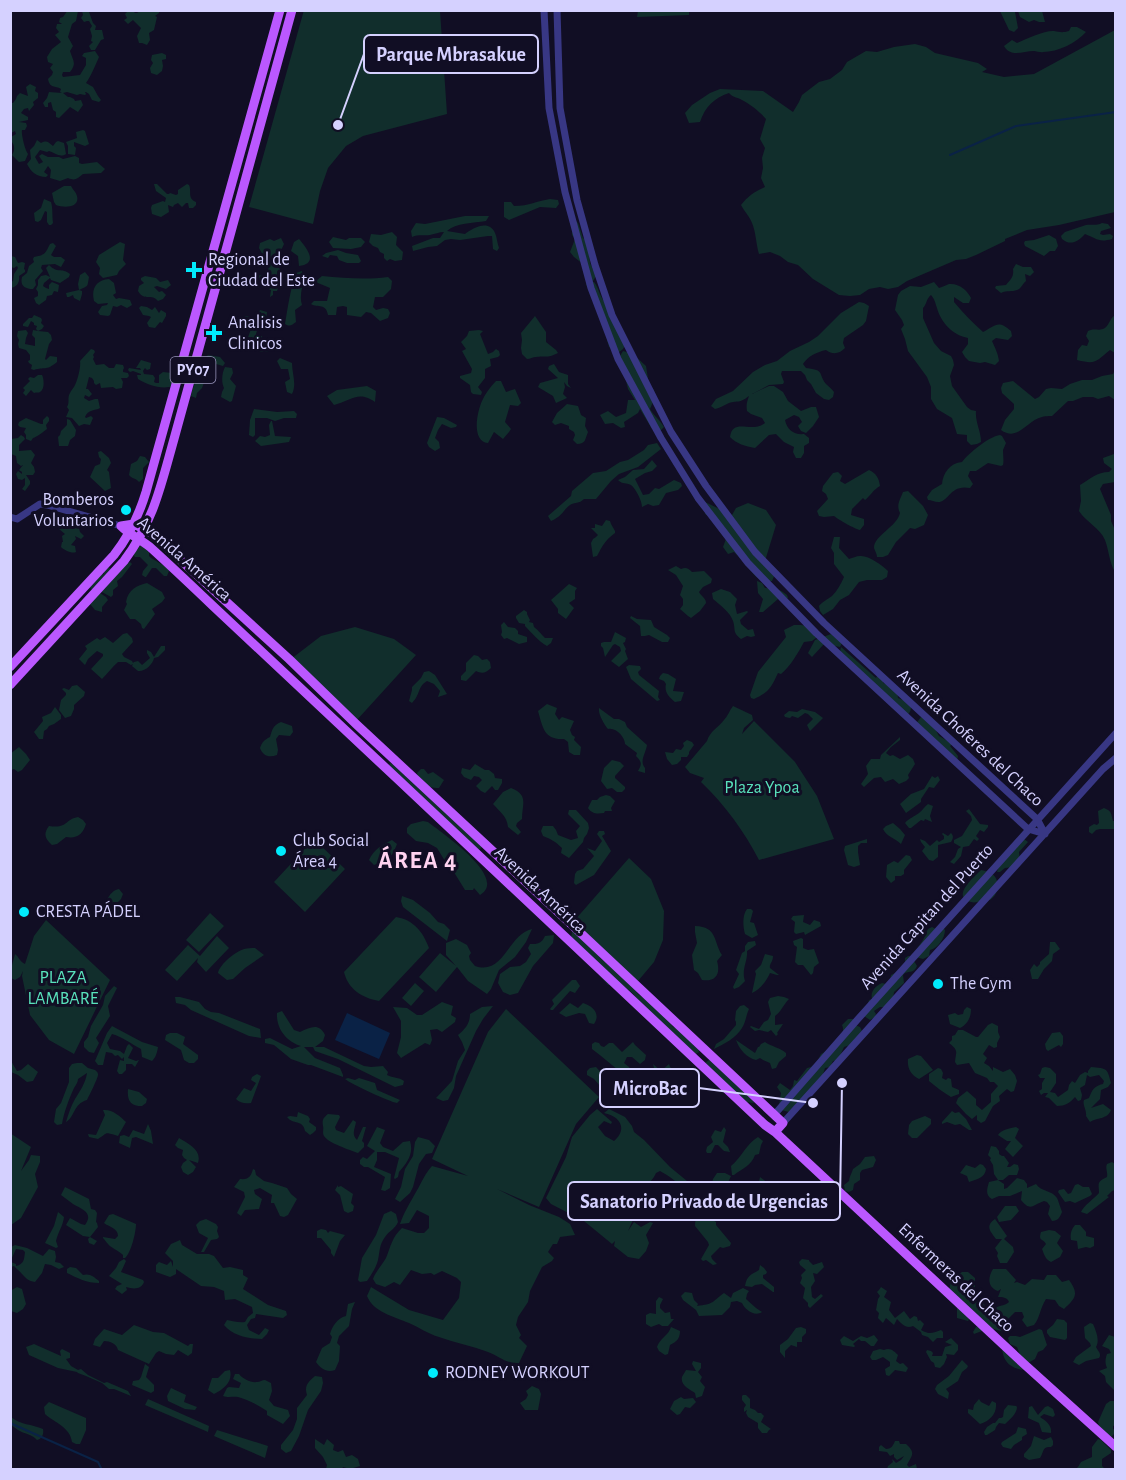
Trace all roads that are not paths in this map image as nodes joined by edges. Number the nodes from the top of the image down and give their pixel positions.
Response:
1 (280, 10) edge
2 (292, 10) edge
3 (544, 10) edge
4 (557, 10) edge
5 (10, 517) edge
6 (134, 524) junction
7 (121, 526) junction
8 (145, 529) junction
9 (129, 534) junction
10 (140, 539) junction
11 (10, 667) edge
12 (10, 685) edge
13 (1116, 733) edge
14 (1116, 758) edge
15 (1036, 819) junction
16 (1028, 830) junction
17 (1045, 834) junction
18 (774, 1114) junction
19 (783, 1123) junction
20 (765, 1125) junction
21 (775, 1132) junction
22 (1116, 1447) edge

1 - 6 main road, PY07
2 - 8 main road, PY07
3 - 16 street, Avenida Choferes del Chaco
4 - 15 street, Avenida Choferes del Chaco
5 - 7 street
6 - 7 main road, Avenida América
6 - 8 main road, Avenida América
6 - 9 main road, PY07
7 - 9 main road, Avenida América
8 - 10 main road, PY07
8 - 18 main road, Avenida América
9 - 10 main road, Avenida América
9 - 11 main road, PY07
10 - 12 main road, PY07
10 - 20 main road, Avenida América
13 - 15 street, Avenida Capitan del Puerto
14 - 17 street, Avenida Capitan del Puerto
15 - 16 street, Avenida Capitan del Puerto
15 - 17 street, Avenida Choferes del Chaco
16 - 17 street, Avenida Choferes del Chaco
16 - 18 street, Avenida Capitan del Puerto
17 - 19 street, Avenida Capitan del Puerto
18 - 19 main road, Avenida América
18 - 20 main road, Avenida Capitan del Puerto
19 - 21 main road, Avenida Capitan del Puerto
20 - 21 main road, Avenida América
21 - 22 main road, Enfermeras del Chaco

